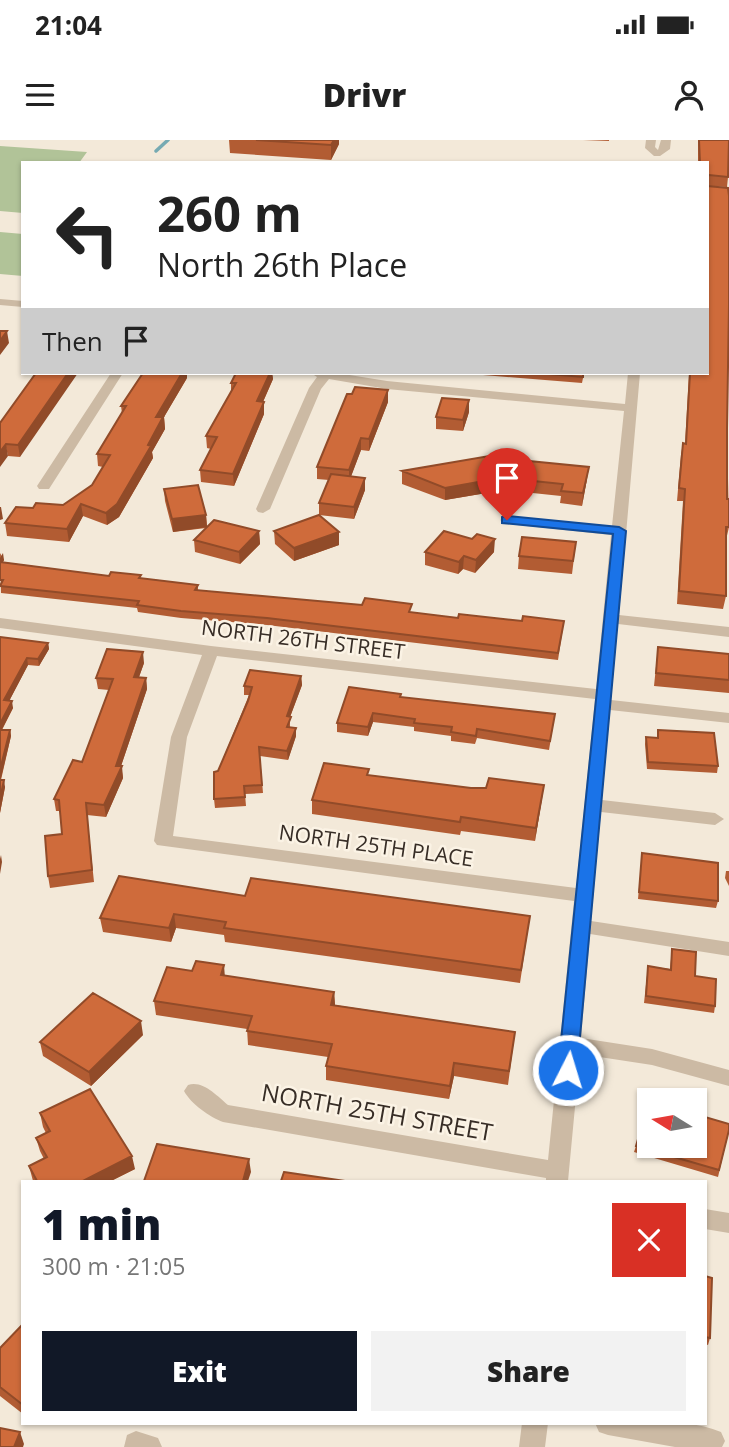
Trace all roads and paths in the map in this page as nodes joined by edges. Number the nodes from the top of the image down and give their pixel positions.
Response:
1 (650, 140) edge
2 (666, 140) edge
3 (656, 159) edge
4 (0, 302) edge
5 (21, 304) edge
6 (116, 375) edge
7 (321, 375) edge
8 (327, 375) edge
9 (634, 375) edge
10 (632, 408) junction
11 (44, 486) dead end
12 (262, 509) dead end
13 (507, 520) dead end
14 (619, 531) junction
15 (610, 619) junction
16 (0, 623) edge
17 (729, 632) edge
18 (211, 651) junction
19 (602, 700) junction
20 (729, 718) edge
21 (593, 805) junction
22 (715, 819) dead end
23 (584, 896) junction
24 (581, 926) junction
25 (729, 949) edge
26 (570, 1044) junction
27 (729, 1078) edge
28 (195, 1091) dead end
29 (558, 1176) edge
30 (707, 1219) edge
31 (729, 1223) edge
32 (535, 1425) edge
33 (620, 1425) edge
34 (712, 1441) dead end
35 (533, 1447) edge

1 - 3 street
2 - 3 street
4 - 5 street
6 - 11 street
7 - 12 street
8 - 10 street
9 - 10 street
10 - 14 street
13 - 14 street
14 - 15 street
15 - 17 street
15 - 19 street
16 - 18 street, NORTH 26TH STREET
18 - 19 street, NORTH 26TH STREET
18 - 23 street, NORTH 25TH PLACE
19 - 20 street, NORTH 26TH STREET
19 - 21 street
21 - 22 street
21 - 23 street
23 - 24 street
24 - 25 street
24 - 26 street
26 - 27 street
26 - 29 street
28 - 29 street, NORTH 25TH STREET
30 - 31 street
32 - 35 street
33 - 34 street

